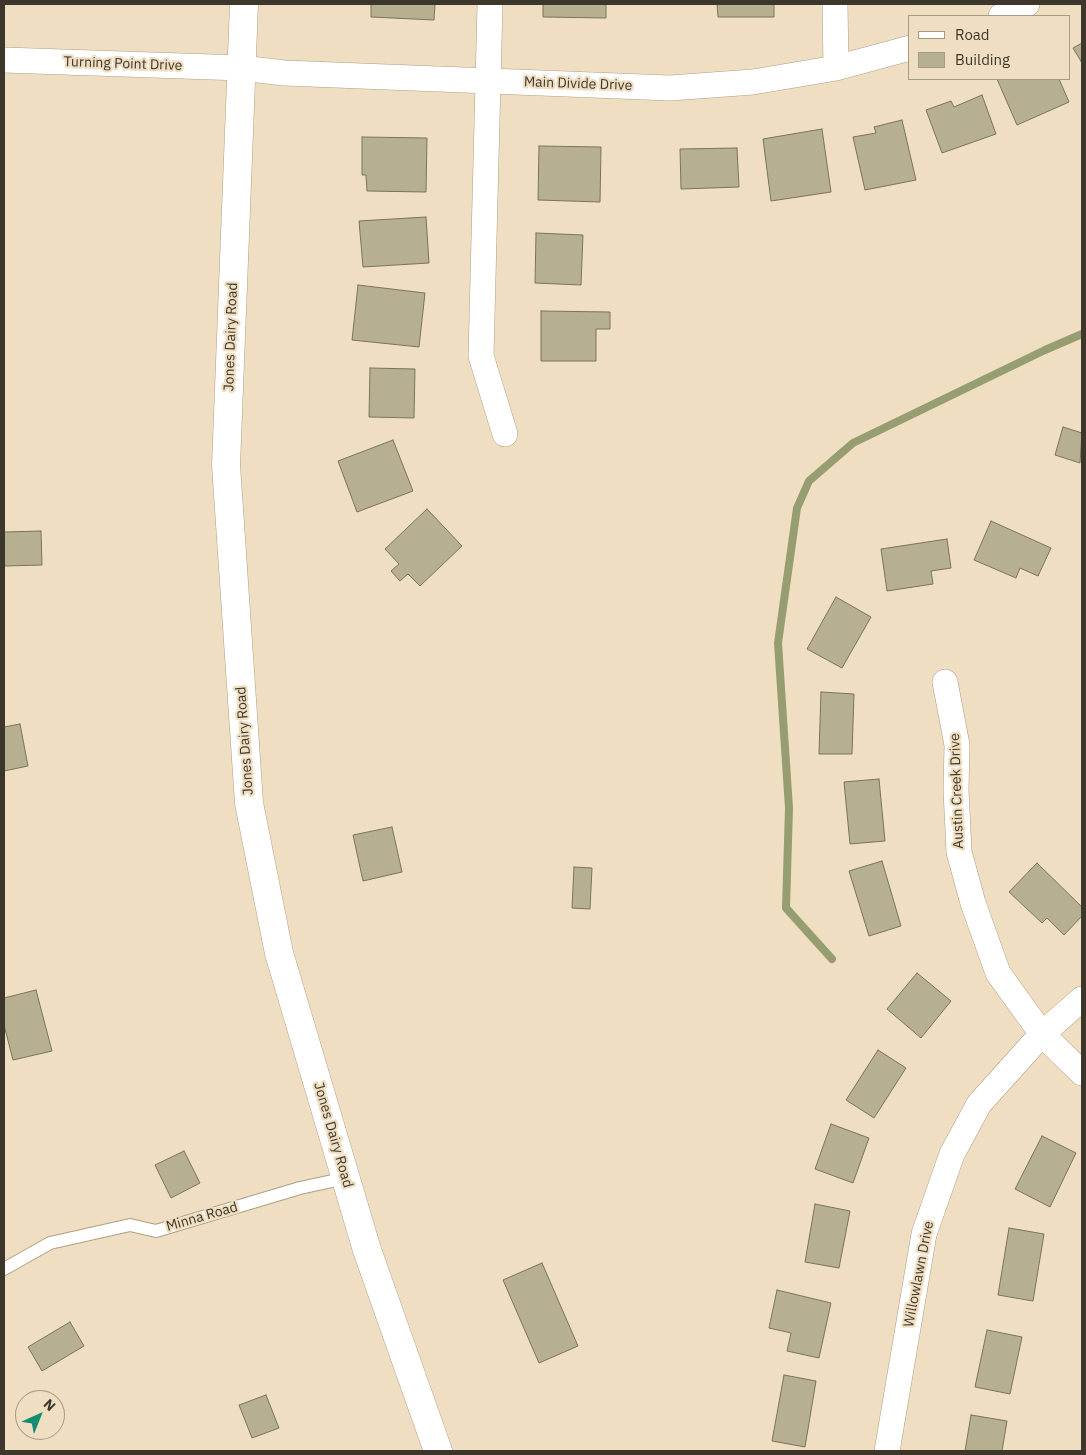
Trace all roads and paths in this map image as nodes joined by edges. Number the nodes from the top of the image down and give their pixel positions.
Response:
1 (244, 4) edge
2 (490, 4) edge
3 (835, 4) edge
4 (1027, 4) edge
5 (1003, 15) edge
6 (908, 49) edge
7 (4, 60) edge
8 (242, 68) junction
9 (836, 68) junction
10 (487, 81) junction
11 (505, 434) dead end
12 (945, 682) dead end
13 (1082, 999) edge
14 (1042, 1034) junction
15 (1082, 1073) edge
16 (346, 1178) junction
17 (4, 1269) edge
18 (438, 1451) edge
19 (887, 1451) edge

1 - 8 street, Jones Dairy Road
2 - 10 street
3 - 9 street
4 - 5 street
6 - 9 street, Main Divide Drive
7 - 8 street, Turning Point Drive
8 - 10 street, Main Divide Drive
8 - 16 street, Jones Dairy Road
9 - 10 street, Main Divide Drive
10 - 11 street
12 - 14 street, Austin Creek Drive
13 - 14 street, Willowlawn Drive
14 - 15 street, Austin Creek Drive
14 - 19 street, Willowlawn Drive
16 - 17 lane, Minna Road
16 - 18 street, Jones Dairy Road

